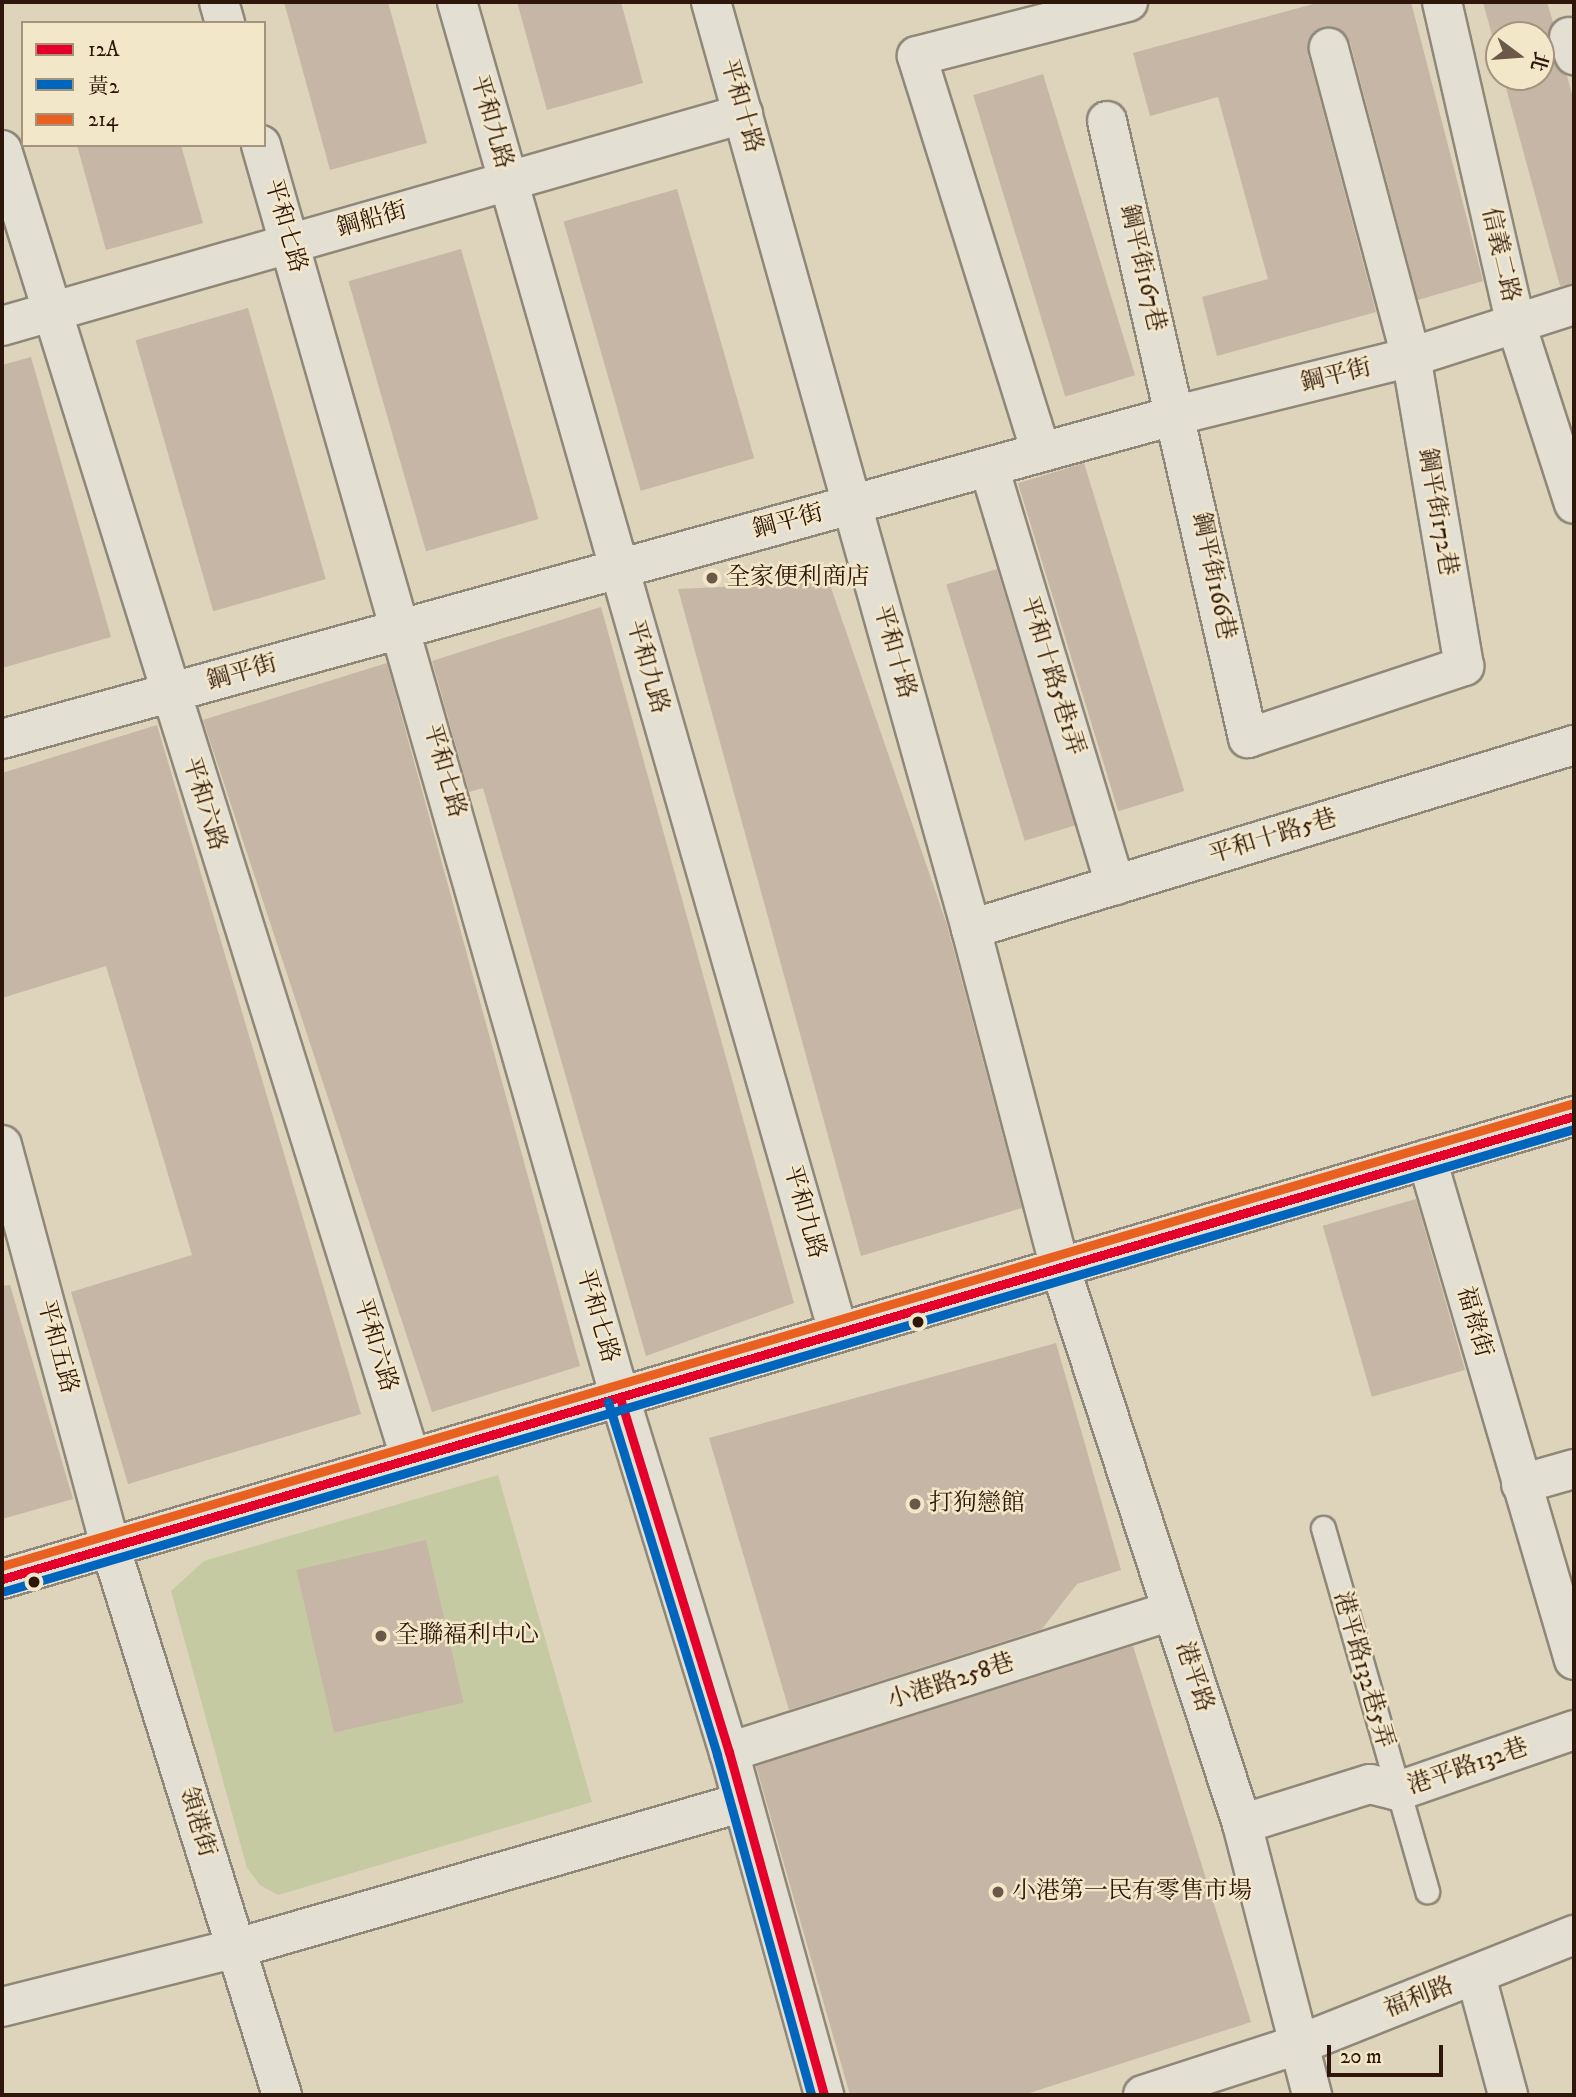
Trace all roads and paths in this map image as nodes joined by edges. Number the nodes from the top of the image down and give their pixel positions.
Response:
1 (219, 2) edge
2 (457, 2) edge
3 (711, 2) edge
4 (1128, 2) edge
5 (1442, 2) edge
6 (224, 21) edge
7 (1329, 48) dead end
8 (743, 114) junction
9 (1107, 121) dead end
10 (262, 147) edge
11 (2, 150) edge
12 (508, 181) junction
13 (290, 243) junction
14 (1574, 305) edge
15 (52, 312) junction
16 (1515, 321) junction
17 (2, 327) edge
18 (1411, 357) junction
19 (1177, 415) junction
20 (1041, 452) junction
21 (989, 467) junction
22 (852, 504) junction
23 (1574, 504) edge
24 (619, 568) junction
25 (403, 628) junction
26 (169, 693) junction
27 (1248, 738) joint
28 (2, 739) edge
29 (1574, 745) edge
30 (1115, 885) junction
31 (971, 929) junction
32 (1574, 1116) edge
33 (2, 1145) edge
34 (1427, 1159) junction
35 (1059, 1264) junction
36 (838, 1332) junction
37 (620, 1398) junction
38 (410, 1457) junction
39 (1574, 1469) edge
40 (1521, 1484) junction
41 (1323, 1528) dead end
42 (111, 1549) junction
43 (2, 1579) edge
44 (1172, 1612) junction
45 (1574, 1660) edge
46 (1574, 1730) edge
47 (729, 1752) junction
48 (1398, 1791) junction
49 (740, 1802) junction
50 (1242, 1824) junction
51 (1427, 1891) dead end
52 (1574, 1935) edge
53 (237, 1948) junction
54 (1476, 1976) junction
55 (2, 2007) edge
56 (1300, 2044) junction
57 (282, 2095) edge
58 (824, 2095) edge
59 (1143, 2095) edge
60 (1312, 2095) edge
61 (1508, 2095) edge

1 - 6 street
2 - 12 street, 平和九路
3 - 8 street, 平和十路
4 - 20 street
5 - 16 street, 信義二路
7 - 18 street, 鋼平街172巷
8 - 12 street, 鋼船街
8 - 22 street, 平和十路
9 - 19 street, 鋼平街167巷
10 - 13 street, 平和七路
11 - 15 street, 平和六路
12 - 13 street, 鋼船街
12 - 24 street, 平和九路
13 - 15 street, 鋼船街
13 - 25 street, 平和七路
14 - 16 street, 鋼平街
15 - 17 street, 鋼船街
15 - 26 street, 平和六路
16 - 18 street, 鋼平街
16 - 23 street, 信義二路
18 - 19 street, 鋼平街
18 - 27 street, 鋼平街172巷
19 - 20 street, 鋼平街
19 - 27 street, 鋼平街166巷
20 - 21 street, 鋼平街
21 - 22 street, 鋼平街
21 - 30 street, 平和十路5巷1弄
22 - 24 street, 鋼平街
22 - 31 street, 平和十路
24 - 25 street, 鋼平街
24 - 36 street, 平和九路
25 - 26 street, 鋼平街
25 - 37 street, 平和七路
26 - 28 street, 鋼平街
26 - 38 street, 平和六路
29 - 30 street, 平和十路5巷
30 - 31 street, 平和十路5巷
31 - 35 street, 平和十路
32 - 34 street
33 - 42 street, 平和五路
34 - 35 street
34 - 40 street, 福祿街
35 - 36 street
35 - 44 street, 港平路
36 - 37 street
37 - 38 street
37 - 47 street, 平和七路
38 - 42 street
39 - 40 street
40 - 45 street, 福祿街
41 - 48 lane, 港平路132巷5弄
42 - 43 street
42 - 53 street, 領港街
44 - 47 street, 小港路258巷
44 - 50 street, 港平路
46 - 48 street, 港平路132巷
47 - 49 street, 平和七路
48 - 50 street, 港平路132巷
48 - 51 lane, 港平路132巷5弄
49 - 53 street
49 - 58 street, 平和七路
50 - 56 street, 港平路
52 - 54 street, 福利路
53 - 55 street
53 - 57 street, 領港街
54 - 56 street, 福利路
54 - 61 street
56 - 59 street, 福利路
56 - 60 street, 港平路

